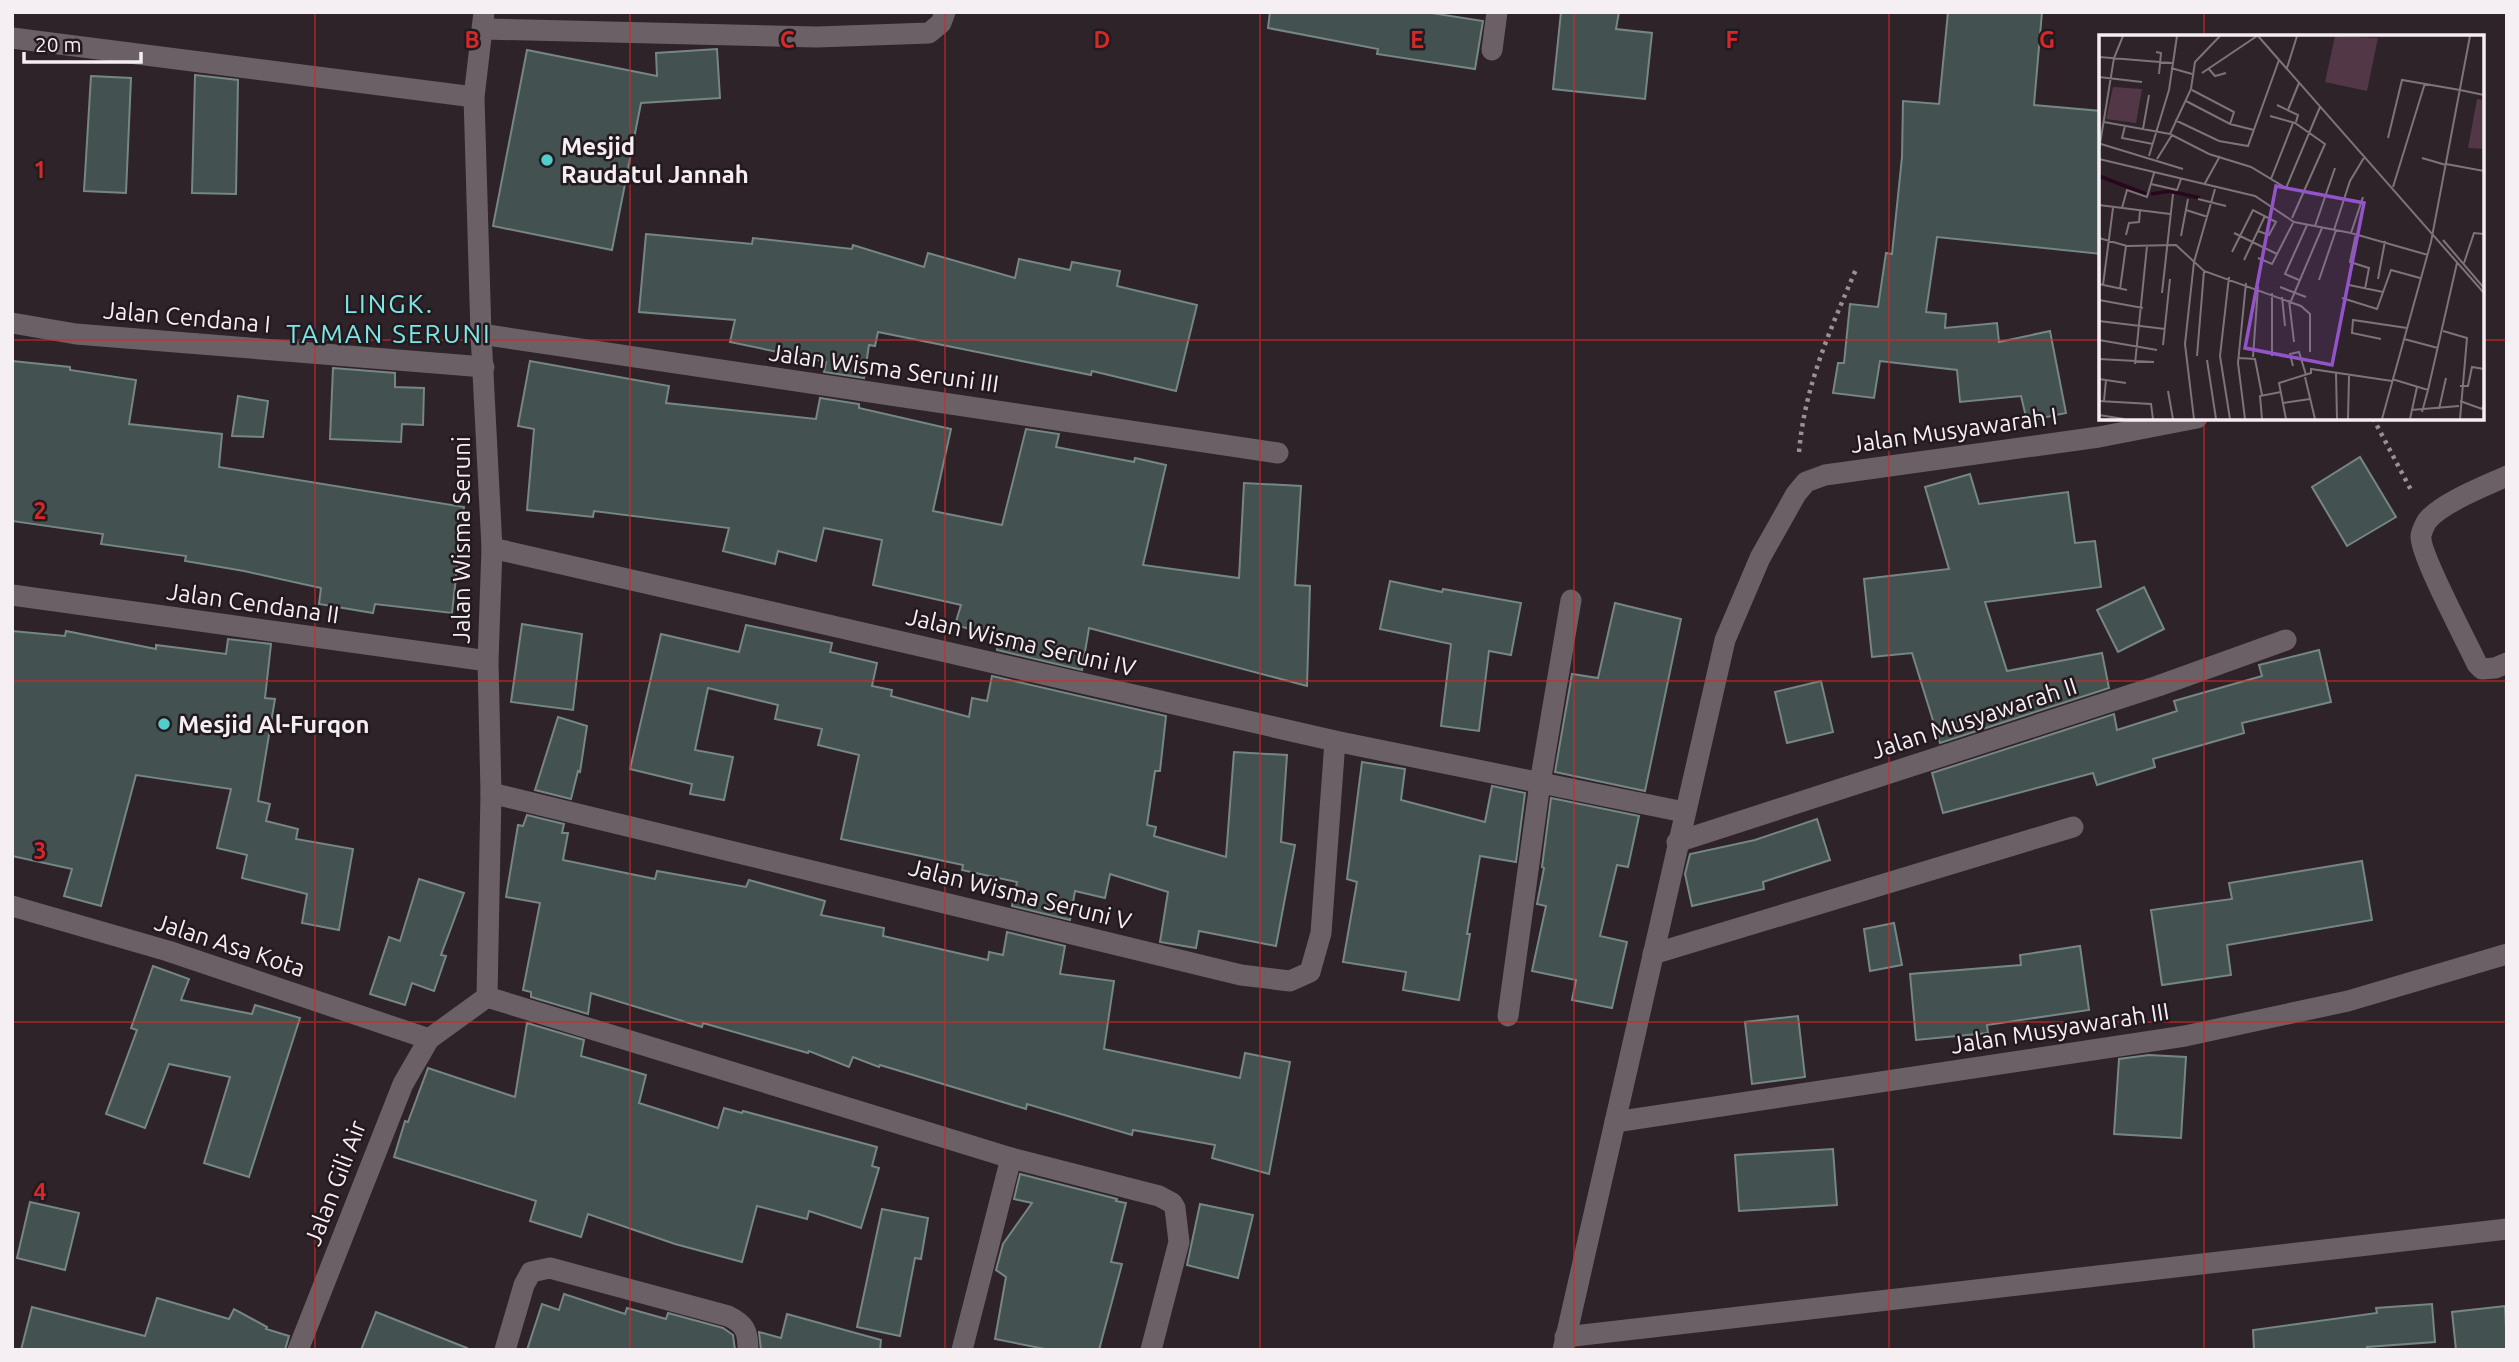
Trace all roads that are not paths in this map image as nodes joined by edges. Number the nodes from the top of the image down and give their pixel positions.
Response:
1 (945, 12) edge
2 (1497, 12) edge
3 (484, 21) edge
4 (12, 38) edge
5 (1492, 50) dead end
6 (474, 97) junction
7 (12, 323) edge
8 (481, 334) junction
9 (484, 368) junction
10 (2187, 420) edge
11 (1279, 453) dead end
12 (2507, 476) edge
13 (492, 548) junction
14 (12, 595) edge
15 (1571, 600) dead end
16 (2286, 640) dead end
17 (488, 661) junction
18 (2507, 663) edge
19 (1335, 741) junction
20 (1540, 783) junction
21 (491, 793) junction
22 (1684, 812) junction
23 (2073, 827) dead end
24 (1677, 842) junction
25 (12, 906) edge
26 (1653, 954) junction
27 (2507, 954) edge
28 (487, 997) junction
29 (1508, 1016) dead end
30 (429, 1039) junction
31 (1615, 1122) junction
32 (1011, 1158) junction
33 (2507, 1229) edge
34 (1564, 1343) edge
35 (298, 1350) edge
36 (505, 1350) edge
37 (748, 1350) edge
38 (962, 1350) edge
39 (1151, 1350) edge

1 - 3 street
2 - 5 street
3 - 6 street, Jalan Wisma Seruni
4 - 6 street
6 - 8 street, Jalan Wisma Seruni
7 - 9 street, Jalan Cendana I
8 - 9 street, Jalan Wisma Seruni
8 - 11 street, Jalan Wisma Seruni III
9 - 13 street, Jalan Wisma Seruni
10 - 22 street, Jalan Musyawarah I
12 - 18 street
13 - 17 street, Jalan Wisma Seruni
13 - 19 street, Jalan Wisma Seruni IV
14 - 17 street, Jalan Cendana II
15 - 20 street
16 - 24 street, Jalan Musyawarah II
17 - 21 street, Jalan Wisma Seruni
19 - 20 street, Jalan Wisma Seruni IV
19 - 21 street, Jalan Wisma Seruni V
20 - 22 street, Jalan Wisma Seruni IV
20 - 29 street
21 - 28 street, Jalan Wisma Seruni
22 - 24 street, Jalan Musyawarah I
23 - 26 street
24 - 26 street, Jalan Musyawarah I
25 - 30 street, Jalan Asa Kota
26 - 31 street, Jalan Musyawarah I
27 - 31 street, Jalan Musyawarah III
28 - 30 street
28 - 32 street
30 - 35 street, Jalan Gili Air
31 - 34 street, Jalan Musyawarah I
32 - 38 street
32 - 39 street
33 - 34 street
36 - 37 street

